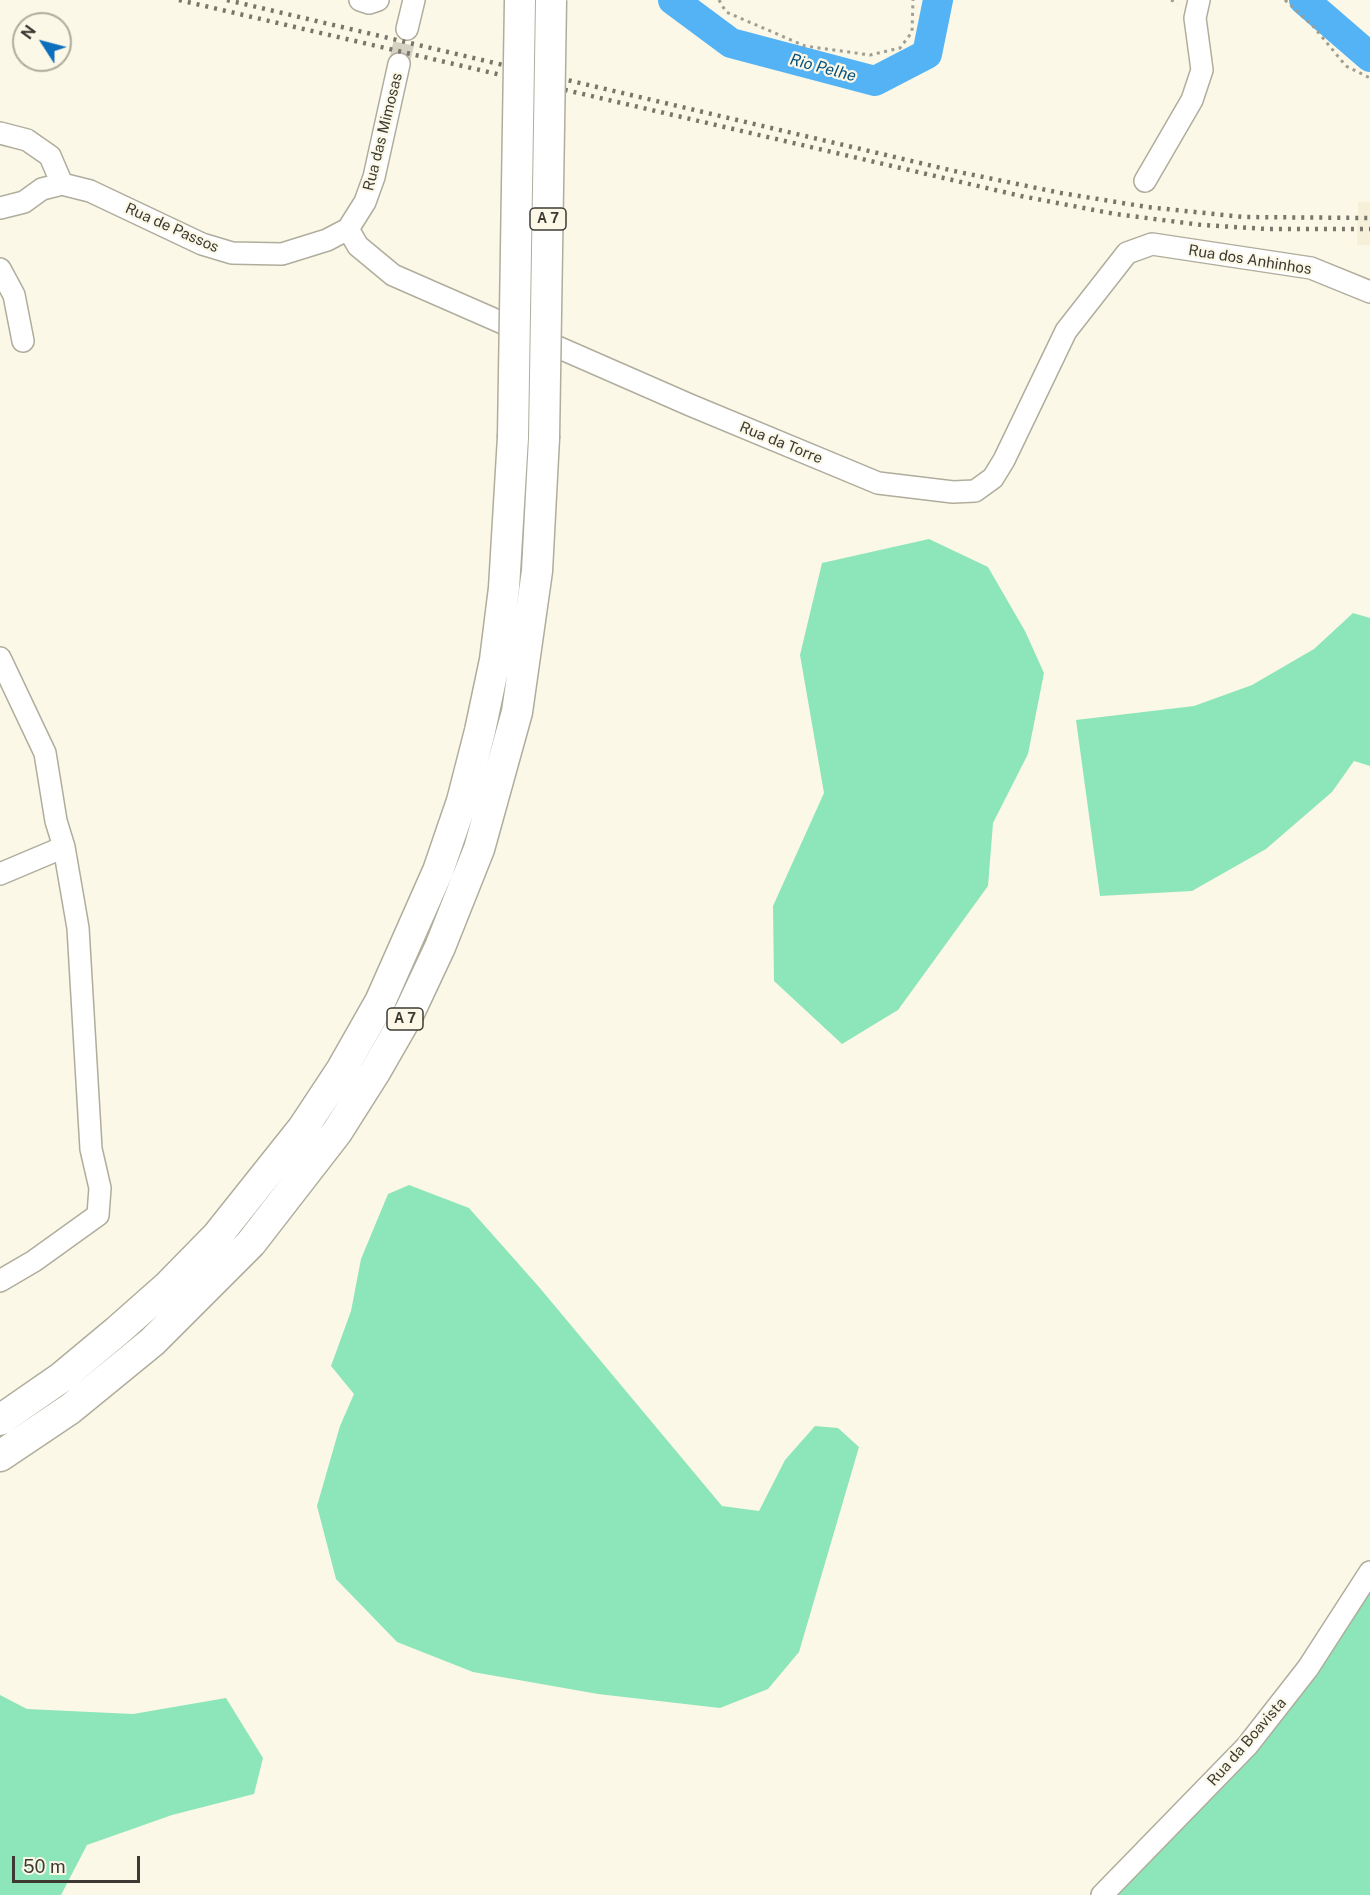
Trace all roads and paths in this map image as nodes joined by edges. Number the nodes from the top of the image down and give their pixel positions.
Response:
1 (360, 0) edge
2 (378, 0) edge
3 (414, 0) edge
4 (520, 0) edge
5 (551, 0) edge
6 (719, 0) edge
7 (913, 0) edge
8 (1199, 0) edge
9 (1285, 0) edge
10 (407, 29) tunnel mouth
11 (399, 64) tunnel mouth
12 (1370, 78) edge
13 (0, 133) edge
14 (1145, 181) dead end
15 (62, 184) junction
16 (0, 208) edge
17 (348, 229) junction
18 (1127, 253) joint
19 (0, 269) edge
20 (1370, 292) edge
21 (23, 341) dead end
22 (0, 657) edge
23 (64, 847) junction
24 (0, 874) edge
25 (0, 1281) edge
26 (0, 1420) edge
27 (0, 1456) edge
28 (1370, 1572) edge
29 (1102, 1895) edge

1 - 2 street
3 - 10 street
4 - 26 highway, A 7, bridge
5 - 27 highway, A 7, bridge
6 - 7 path
8 - 14 street
9 - 12 path
11 - 17 street, Rua das Mimosas
13 - 15 street
15 - 16 street
15 - 17 street, Rua de Passos
17 - 18 street, Rua da Torre
18 - 20 street, Rua dos Anhinhos
19 - 21 street
22 - 23 street
23 - 24 street
23 - 25 street
28 - 29 street, Rua da Boavista

